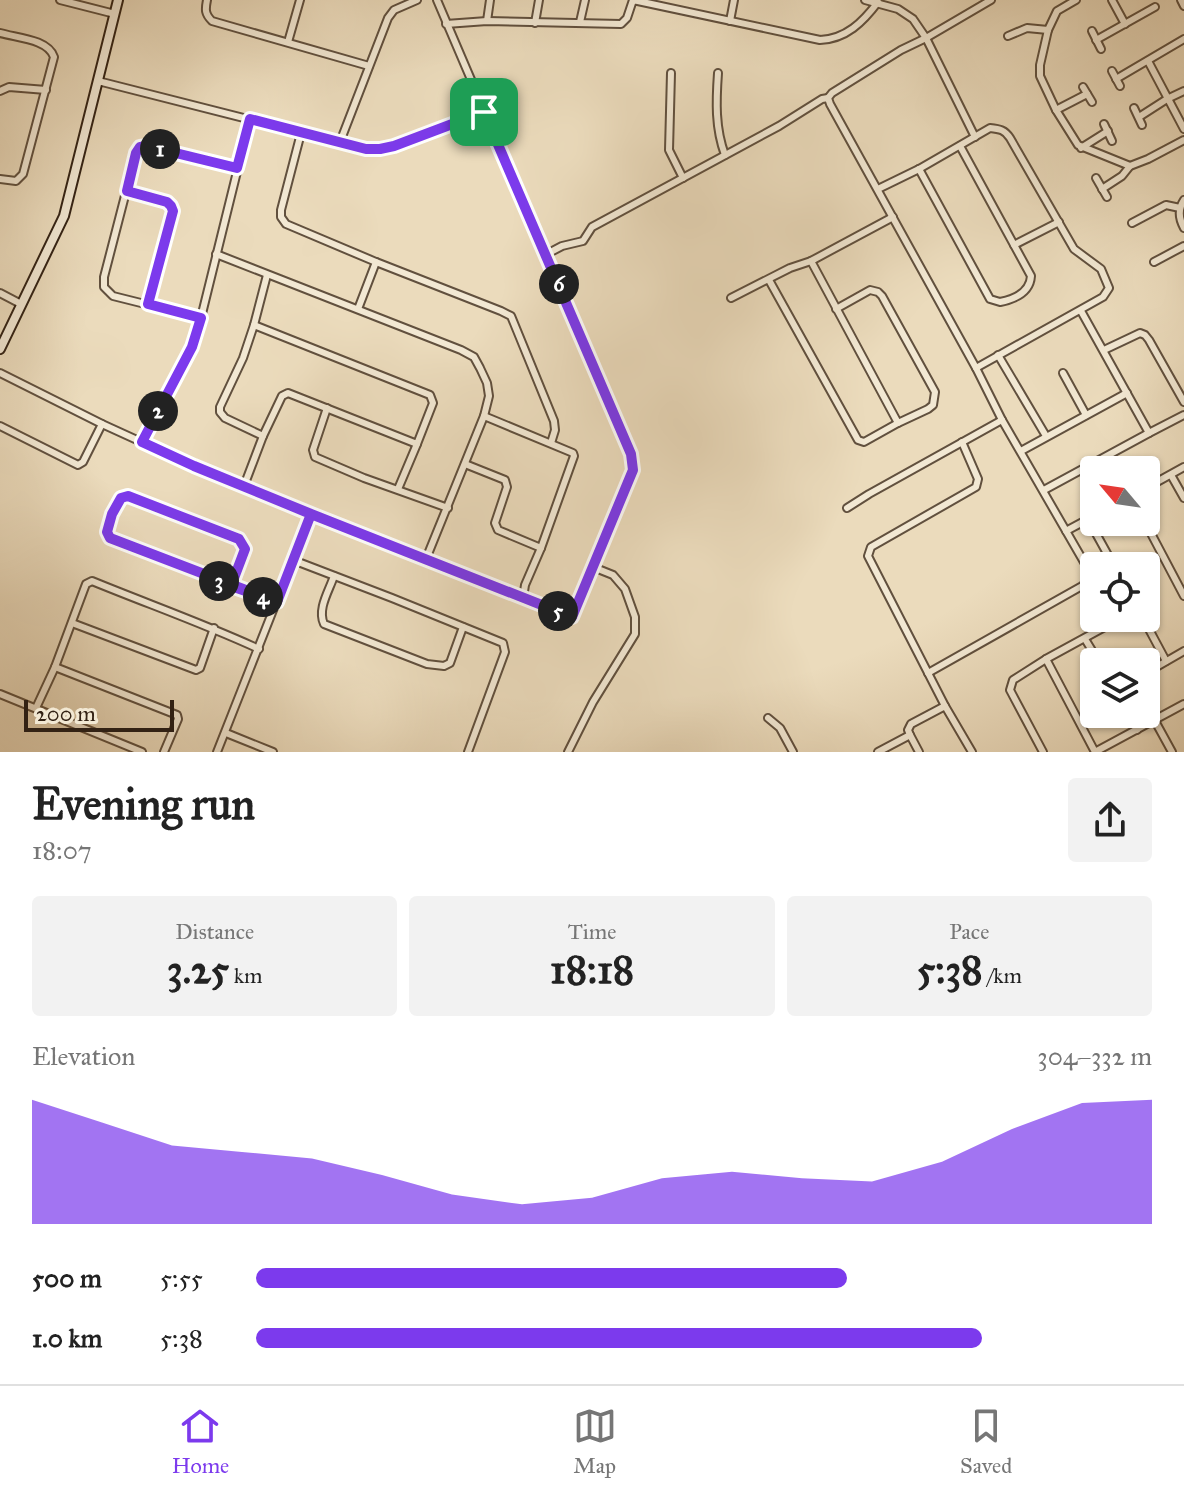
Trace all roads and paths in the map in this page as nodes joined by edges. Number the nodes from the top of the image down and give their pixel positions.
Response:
1 (60, 0) edge
2 (118, 0) edge
3 (207, 0) edge
4 (300, 0) edge
5 (417, 0) edge
6 (437, 0) edge
7 (490, 0) edge
8 (539, 0) edge
9 (585, 0) edge
10 (633, 0) edge
11 (734, 0) edge
12 (865, 0) edge
13 (991, 0) edge
14 (1076, 0) edge
15 (1112, 0) edge
16 (1181, 0) edge
17 (878, 2) junction
18 (1184, 6) edge
19 (1155, 7) dead end
20 (115, 14) junction
21 (487, 21) junction
22 (730, 21) junction
23 (580, 22) junction
24 (535, 23) junction
25 (446, 24) junction
26 (1125, 24) junction
27 (1048, 30) junction
28 (1092, 31) dead end
29 (0, 33) edge
30 (1008, 36) dead end
31 (926, 38) junction
32 (1184, 39) edge
33 (1096, 40) junction
34 (288, 42) junction
35 (1101, 49) dead end
36 (1148, 61) junction
37 (369, 66) junction
38 (1112, 71) dead end
39 (671, 73) dead end
40 (718, 73) dead end
41 (98, 81) junction
42 (46, 90) junction
43 (0, 91) edge
44 (1184, 91) edge
45 (828, 98) junction
46 (1167, 99) junction
47 (1092, 102) dead end
48 (1134, 108) dead end
49 (1056, 110) junction
50 (484, 112) junction
51 (250, 119) junction
52 (1104, 124) dead end
53 (1184, 129) edge
54 (1108, 131) junction
55 (301, 133) junction
56 (975, 137) junction
57 (1184, 140) edge
58 (1112, 141) dead end
59 (340, 142) junction
60 (960, 146) junction
61 (1081, 148) junction
62 (725, 155) junction
63 (1130, 166) junction
64 (237, 168) junction
65 (919, 169) junction
66 (683, 178) junction
67 (1096, 178) dead end
68 (0, 179) edge
69 (878, 189) junction
70 (1102, 189) junction
71 (127, 191) junction
72 (1107, 197) dead end
73 (1184, 200) edge
74 (1180, 208) junction
75 (893, 217) junction
76 (1059, 222) junction
77 (1132, 223) dead end
78 (1184, 228) edge
79 (1014, 245) junction
80 (1184, 246) edge
81 (216, 254) junction
82 (545, 255) junction
83 (811, 261) junction
84 (376, 262) junction
85 (1154, 262) dead end
86 (267, 275) junction
87 (769, 280) junction
88 (0, 293) edge
89 (731, 298) dead end
90 (21, 304) junction
91 (148, 304) junction
92 (358, 309) junction
93 (836, 309) junction
94 (1081, 311) junction
95 (201, 318) junction
96 (254, 325) junction
97 (0, 349) edge
98 (1104, 350) junction
99 (998, 355) junction
100 (976, 368) junction
101 (0, 373) edge
102 (1063, 373) dead end
103 (1127, 393) junction
104 (1184, 402) edge
105 (327, 408) junction
106 (1086, 415) junction
107 (1184, 415) edge
108 (484, 416) junction
109 (1002, 420) junction
110 (898, 423) junction
111 (102, 424) junction
112 (0, 426) edge
113 (1149, 433) junction
114 (263, 436) junction
115 (1046, 436) junction
116 (142, 442) junction
117 (962, 442) junction
118 (551, 443) junction
119 (417, 444) junction
120 (1021, 451) junction
121 (465, 464) junction
122 (1184, 467) edge
123 (1171, 475) junction
124 (1160, 481) edge
125 (244, 486) junction
126 (398, 489) junction
127 (1044, 490) junction
128 (1184, 498) edge
129 (448, 508) junction
130 (847, 508) dead end
131 (311, 514) junction
132 (1080, 524) edge
133 (1066, 531) junction
134 (1152, 536) edge
135 (541, 548) junction
136 (426, 559) junction
137 (293, 560) junction
138 (593, 567) junction
139 (334, 576) junction
140 (231, 586) junction
141 (1184, 596) edge
142 (523, 598) junction
143 (277, 602) junction
144 (72, 623) junction
145 (463, 627) junction
146 (214, 628) junction
147 (1097, 632) edge
148 (1150, 632) edge
149 (1085, 639) junction
150 (1090, 648) edge
151 (259, 649) junction
152 (1184, 651) edge
153 (1046, 659) junction
154 (1166, 661) junction
155 (1160, 665) edge
156 (55, 667) junction
157 (928, 673) junction
158 (0, 694) edge
159 (1184, 704) edge
160 (945, 706) junction
161 (36, 708) junction
162 (768, 718) dead end
163 (1160, 718) edge
164 (1141, 728) edge
165 (1159, 728) edge
166 (1137, 730) joint
167 (226, 733) junction
168 (910, 735) junction
169 (121, 743) junction
170 (118, 752) edge
171 (142, 752) edge
172 (164, 752) edge
173 (217, 752) edge
174 (273, 752) edge
175 (468, 752) edge
176 (568, 752) edge
177 (793, 752) edge
178 (878, 752) edge
179 (919, 752) edge
180 (972, 752) edge
181 (1043, 752) edge
182 (1095, 752) edge
183 (1172, 752) edge

1 - 20 street
2 - 20 street
3 - 34 street
4 - 34 street
5 - 37 street
6 - 25 street
7 - 21 street
8 - 24 street
9 - 23 street
10 - 22 street
10 - 23 street
11 - 22 street
12 - 17 street
13 - 31 street
14 - 27 street
15 - 26 street
16 - 18 street
17 - 22 street
17 - 31 street
19 - 26 street
20 - 41 street
21 - 24 street
21 - 25 street
23 - 24 street
25 - 50 street
26 - 33 street
27 - 30 street
27 - 49 street
28 - 33 street
29 - 42 street
31 - 45 street
31 - 56 street
32 - 36 street
33 - 35 street
34 - 37 street
36 - 38 street
36 - 46 street
37 - 59 street
39 - 66 street
40 - 62 street
41 - 51 street
41 - 90 street
42 - 43 street
42 - 68 street
44 - 46 street
45 - 62 street
45 - 69 street
46 - 48 street
46 - 53 street
47 - 49 street
49 - 61 street
50 - 59 street
50 - 82 street
51 - 55 street
51 - 64 street
52 - 54 street
54 - 58 street
54 - 61 street
55 - 59 street
55 - 84 street
56 - 60 street
56 - 76 street
57 - 63 street
60 - 65 street
60 - 79 street
61 - 63 street
62 - 66 street
63 - 70 street
64 - 71 street
64 - 81 street
65 - 69 street
65 - 79 street
66 - 82 street
67 - 70 street
69 - 75 street
70 - 72 street
71 - 91 street
71 - 91 street
73 - 74 street
74 - 77 street
74 - 78 street
75 - 83 street
75 - 100 street
76 - 79 street
76 - 94 street
80 - 85 street
81 - 86 street
81 - 95 street
82 - 138 street
83 - 87 street
83 - 93 street
84 - 92 street
84 - 118 street
86 - 92 street
86 - 96 street
87 - 89 street
87 - 110 street
88 - 90 street
90 - 97 street
91 - 95 street
92 - 108 street
93 - 110 street
93 - 110 street
94 - 98 street
94 - 99 street
95 - 116 street
96 - 114 street
96 - 119 street
98 - 103 street
98 - 104 street
99 - 100 street
99 - 115 street
100 - 109 street
101 - 111 street
102 - 106 street
103 - 106 street
103 - 113 street
105 - 114 street
105 - 119 street
105 - 126 street
106 - 115 street
107 - 113 street
108 - 118 street
108 - 121 street
109 - 117 street
109 - 120 street
111 - 112 street
111 - 116 street
113 - 127 street
114 - 125 street
115 - 120 street
116 - 125 street
117 - 130 street
117 - 157 street
118 - 135 street
119 - 126 street
120 - 127 street
121 - 129 street
121 - 135 street
122 - 123 street
123 - 124 street
123 - 128 street
125 - 131 street
126 - 129 street
127 - 133 street
129 - 136 street
131 - 136 street
131 - 137 street
132 - 133 street
133 - 157 street
134 - 141 street
135 - 142 street
136 - 142 street
137 - 139 street
137 - 143 street
138 - 142 street
138 - 176 street
139 - 145 street
139 - 145 street
140 - 140 street
140 - 143 street
143 - 151 street
144 - 146 street
144 - 146 street
144 - 156 street
145 - 175 street
146 - 151 street
147 - 149 street
148 - 154 street
149 - 150 street
149 - 153 street
151 - 167 street
152 - 154 street
153 - 181 street
153 - 182 street
154 - 155 street
156 - 161 street
156 - 172 street
157 - 160 street
158 - 161 street
159 - 163 street
160 - 168 street
160 - 180 street
161 - 169 street
162 - 177 street
164 - 166 street
165 - 183 street
166 - 182 street
167 - 173 street
167 - 174 street
168 - 178 street
168 - 179 street
169 - 170 street
169 - 171 street

